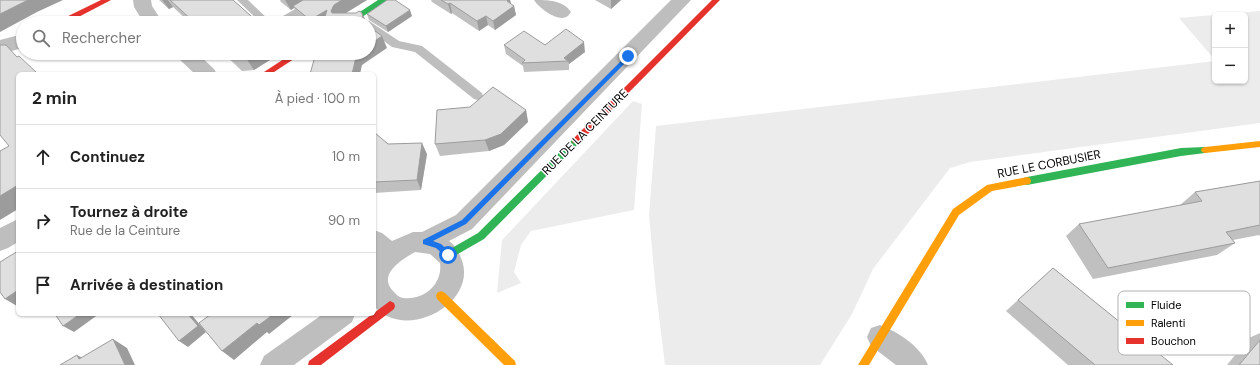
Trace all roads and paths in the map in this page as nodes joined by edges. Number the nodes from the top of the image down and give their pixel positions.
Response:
1 (107, 0) edge
2 (142, 0) edge
3 (242, 0) edge
4 (319, 0) edge
5 (384, 0) edge
6 (542, 0) edge
7 (682, 0) edge
8 (716, 0) edge
9 (562, 12) dead end
10 (75, 16) edge
11 (149, 16) edge
12 (259, 16) edge
13 (292, 16) edge
14 (358, 16) edge
15 (376, 30) edge
16 (192, 60) edge
17 (288, 60) edge
18 (205, 72) edge
19 (268, 72) edge
20 (478, 96) dead end
21 (1260, 144) edge
22 (16, 230) edge
23 (0, 240) edge
24 (426, 242) junction
25 (382, 247) edge
26 (448, 255) junction
27 (380, 296) edge
28 (441, 296) junction
29 (340, 316) edge
30 (361, 316) edge
31 (880, 337) junction
32 (273, 365) edge
33 (313, 365) edge
34 (511, 365) edge
35 (864, 365) edge
36 (915, 365) edge

1 - 10 street
2 - 11 street
3 - 12 lane
4 - 13 lane
5 - 14 street
6 - 9 street
7 - 24 street, RUE DE LA CEINTURE
8 - 26 street, RUE DE LA CEINTURE
15 - 20 lane
16 - 18 street
17 - 19 street
21 - 31 street, RUE LE CORBUSIER
22 - 23 street
24 - 25 street
24 - 26 street
25 - 27 street
26 - 28 street
27 - 28 street
28 - 34 street
29 - 32 street
30 - 33 street
31 - 35 street, RUE LE CORBUSIER
31 - 36 street

